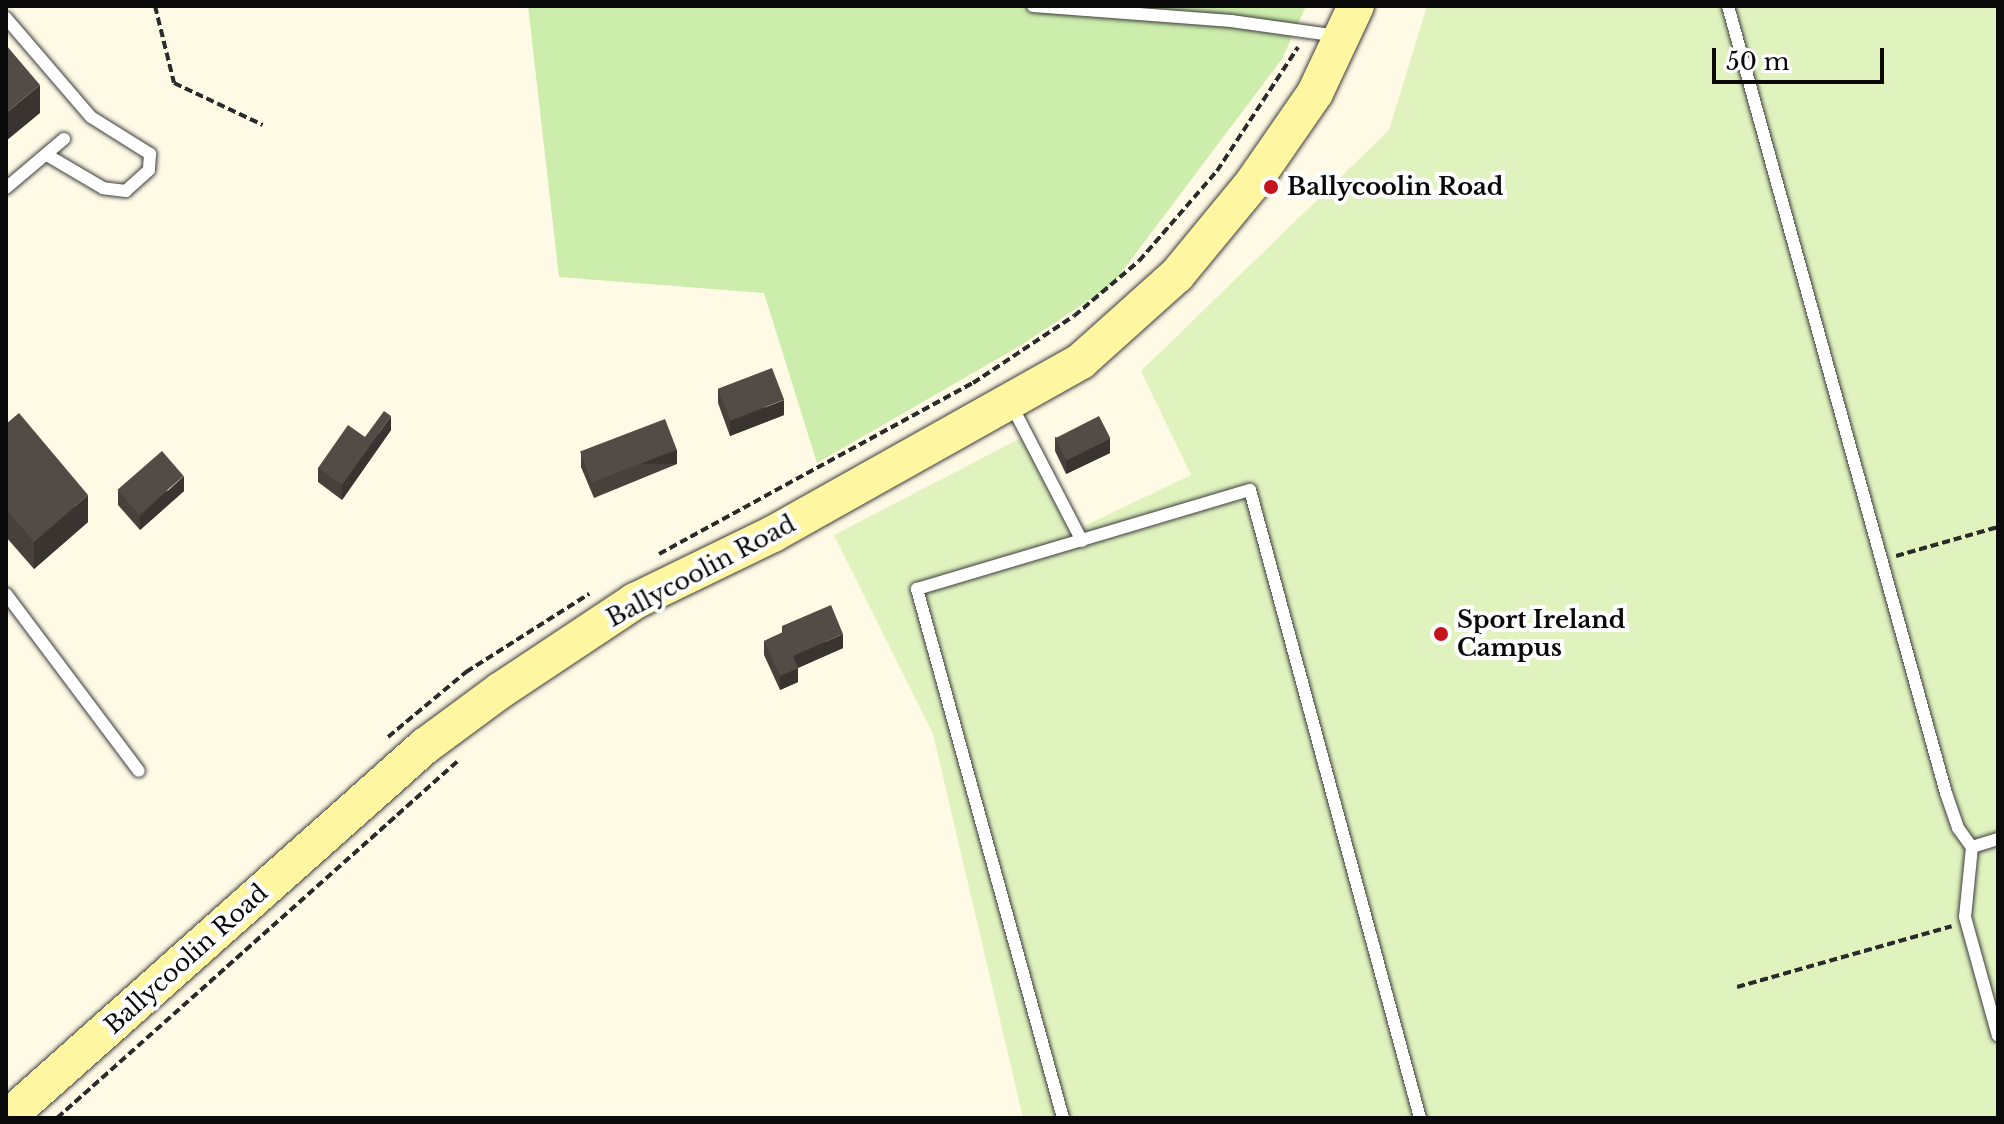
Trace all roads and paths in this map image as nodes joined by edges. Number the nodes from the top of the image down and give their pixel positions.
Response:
1 (155, 6) edge
2 (1033, 6) edge
3 (1728, 6) edge
4 (6, 18) edge
5 (1348, 21) edge
6 (263, 125) dead end
7 (64, 139) dead end
8 (47, 155) junction
9 (6, 188) edge
10 (1010, 401) junction
11 (1998, 527) edge
12 (1082, 541) junction
13 (1883, 560) junction
14 (6, 594) edge
15 (139, 771) dead end
16 (1998, 839) edge
17 (1972, 847) junction
18 (1966, 922) junction
19 (1737, 987) dead end
20 (1998, 1036) edge
21 (7, 1118) edge
22 (1063, 1118) edge
23 (1420, 1118) edge

1 - 6 path
2 - 5 lane
3 - 13 lane
4 - 8 lane
5 - 10 street, Ballycoolin Road
7 - 8 lane
8 - 9 lane
10 - 12 lane
10 - 21 street, Ballycoolin Road
11 - 13 path
12 - 22 lane
12 - 23 lane
13 - 17 lane
14 - 15 lane
16 - 17 lane
17 - 18 lane
18 - 19 path
18 - 20 lane

